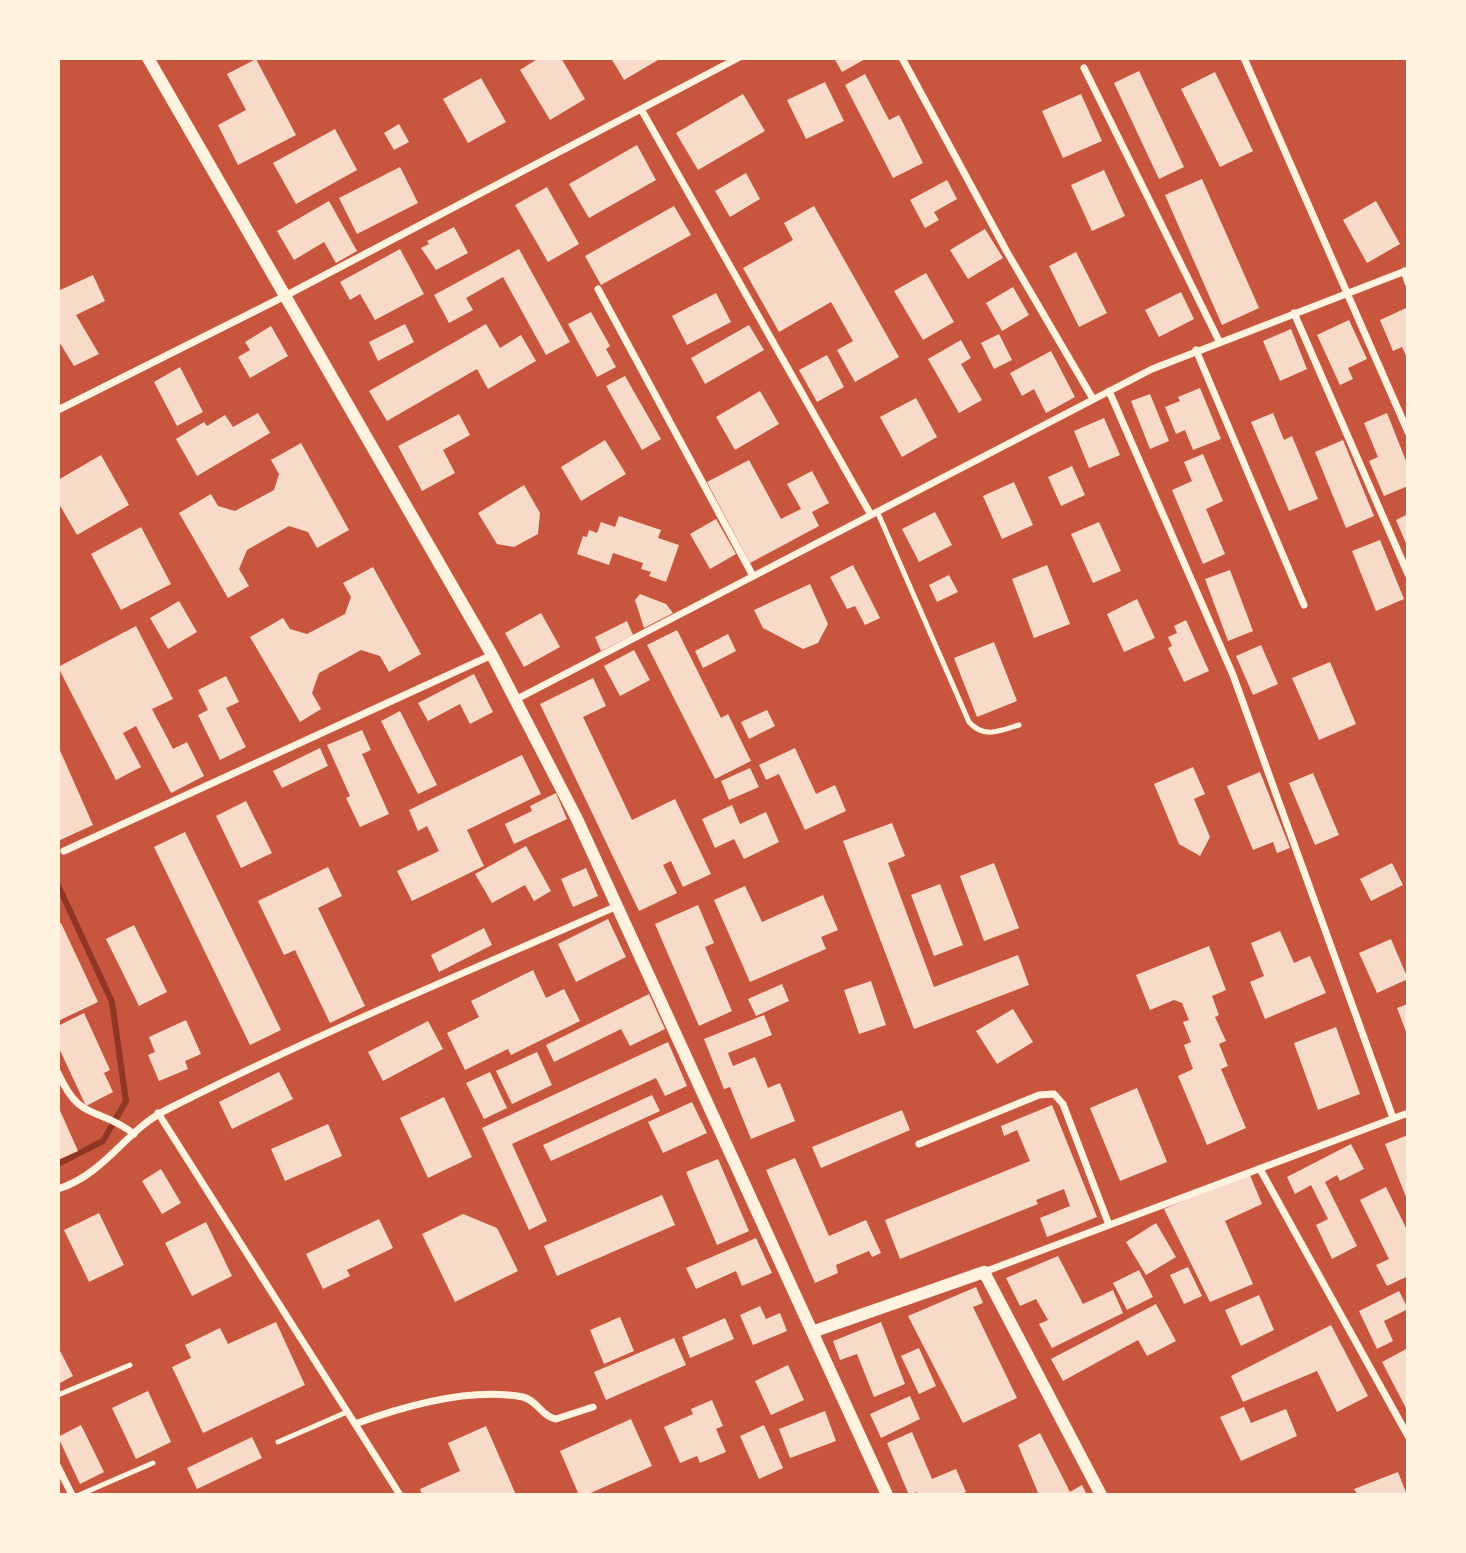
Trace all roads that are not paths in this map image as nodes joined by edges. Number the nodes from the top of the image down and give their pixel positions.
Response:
1 (148, 58) edge
2 (738, 58) edge
3 (902, 58) edge
4 (1244, 58) edge
5 (1084, 68) dead end
6 (641, 109) junction
7 (1406, 271) edge
8 (1408, 283) edge
9 (598, 289) dead end
10 (1350, 292) junction
11 (285, 296) junction
12 (1294, 313) junction
13 (1219, 341) junction
14 (1196, 350) junction
15 (1109, 391) junction
16 (1093, 399) junction
17 (58, 410) edge
18 (1408, 432) edge
19 (874, 513) junction
20 (1408, 574) edge
21 (752, 576) junction
22 (1304, 605) dead end
23 (492, 655) junction
24 (515, 700) junction
25 (1019, 725) dead end
26 (64, 851) dead end
27 (617, 906) junction
28 (58, 1073) edge
29 (158, 1113) junction
30 (1408, 1113) edge
31 (1393, 1118) junction
32 (134, 1134) junction
33 (919, 1144) dead end
34 (1260, 1168) junction
35 (58, 1189) edge
36 (1109, 1225) junction
37 (984, 1272) junction
38 (813, 1332) junction
39 (130, 1365) dead end
40 (58, 1395) edge
41 (593, 1408) dead end
42 (347, 1412) junction
43 (355, 1424) junction
44 (1408, 1436) edge
45 (278, 1442) dead end
46 (153, 1463) dead end
47 (58, 1467) edge
48 (72, 1495) edge
49 (79, 1495) edge
50 (400, 1495) edge
51 (887, 1495) edge
52 (1101, 1495) edge

1 - 11 street
2 - 6 street
3 - 16 street
4 - 10 street
5 - 13 street
6 - 11 street
6 - 19 street
7 - 8 street
7 - 10 street
9 - 21 street
10 - 12 street
10 - 18 street
11 - 17 street
11 - 23 street
12 - 13 street
12 - 20 street
13 - 14 street
14 - 15 street
14 - 22 street
15 - 16 street
15 - 31 street
16 - 19 street
19 - 21 street
19 - 25 lane
21 - 24 street
23 - 24 street
23 - 26 street
24 - 27 street
27 - 29 street
27 - 38 street
28 - 32 street
29 - 32 street
29 - 42 street
30 - 31 street
31 - 34 street
32 - 35 street
33 - 36 street
34 - 36 street
34 - 44 street
36 - 37 street
37 - 38 street
37 - 52 street
38 - 51 street
39 - 40 lane
41 - 43 street
42 - 43 street
42 - 45 lane
43 - 50 street
46 - 49 lane
47 - 48 street

